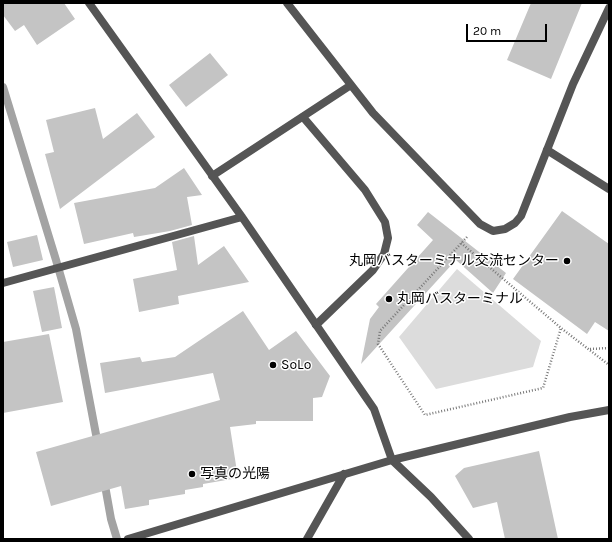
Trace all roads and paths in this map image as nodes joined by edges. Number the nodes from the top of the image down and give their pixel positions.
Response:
1 (88, 3) edge
2 (287, 3) edge
3 (609, 8) edge
4 (351, 85) junction
5 (303, 117) junction
6 (547, 150) junction
7 (212, 176) junction
8 (609, 189) edge
9 (242, 217) junction
10 (3, 283) edge
11 (316, 325) junction
12 (561, 328) junction
13 (609, 348) edge
14 (590, 350) junction
15 (609, 365) edge
16 (609, 410) edge
17 (392, 460) junction
18 (344, 474) junction
19 (128, 539) edge
20 (307, 539) edge
21 (469, 539) edge

1 - 7 street
2 - 4 street
3 - 6 street
4 - 5 street
4 - 6 street
5 - 7 street
5 - 11 street
6 - 8 street
7 - 9 street
9 - 10 street
9 - 11 street
11 - 17 street
12 - 12 path
12 - 14 path
13 - 14 path
14 - 15 path
16 - 17 street
17 - 18 street
17 - 21 street
18 - 19 street
18 - 20 street

